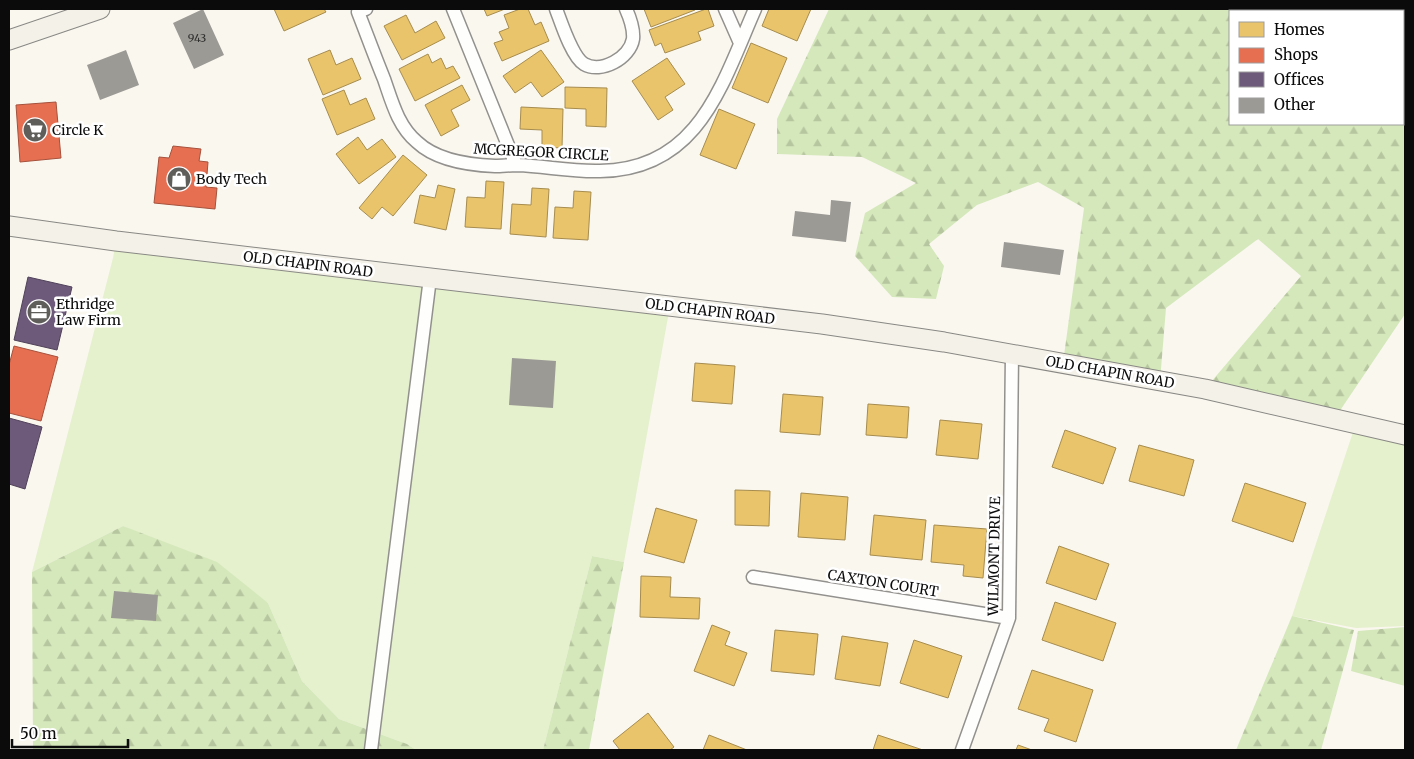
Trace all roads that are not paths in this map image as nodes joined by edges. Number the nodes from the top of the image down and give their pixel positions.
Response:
1 (100, 9) edge
2 (453, 9) edge
3 (556, 9) edge
4 (626, 9) edge
5 (725, 9) edge
6 (755, 9) edge
7 (362, 10) edge
8 (9, 40) edge
9 (740, 43) junction
10 (516, 165) junction
11 (9, 226) edge
12 (430, 278) junction
13 (1012, 354) junction
14 (1405, 435) edge
15 (753, 577) dead end
16 (1009, 618) junction
17 (371, 750) edge
18 (962, 750) edge

1 - 8 street
2 - 10 street
3 - 4 street
5 - 9 street
6 - 9 street, MCGREGOR CIRCLE
7 - 10 street, MCGREGOR CIRCLE
9 - 10 street, MCGREGOR CIRCLE
11 - 12 street, OLD CHAPIN ROAD
12 - 13 street, OLD CHAPIN ROAD
12 - 17 street
13 - 14 street, OLD CHAPIN ROAD
13 - 16 street, WILMONT DRIVE
15 - 16 street, CAXTON COURT
16 - 18 street, WILMONT DRIVE

